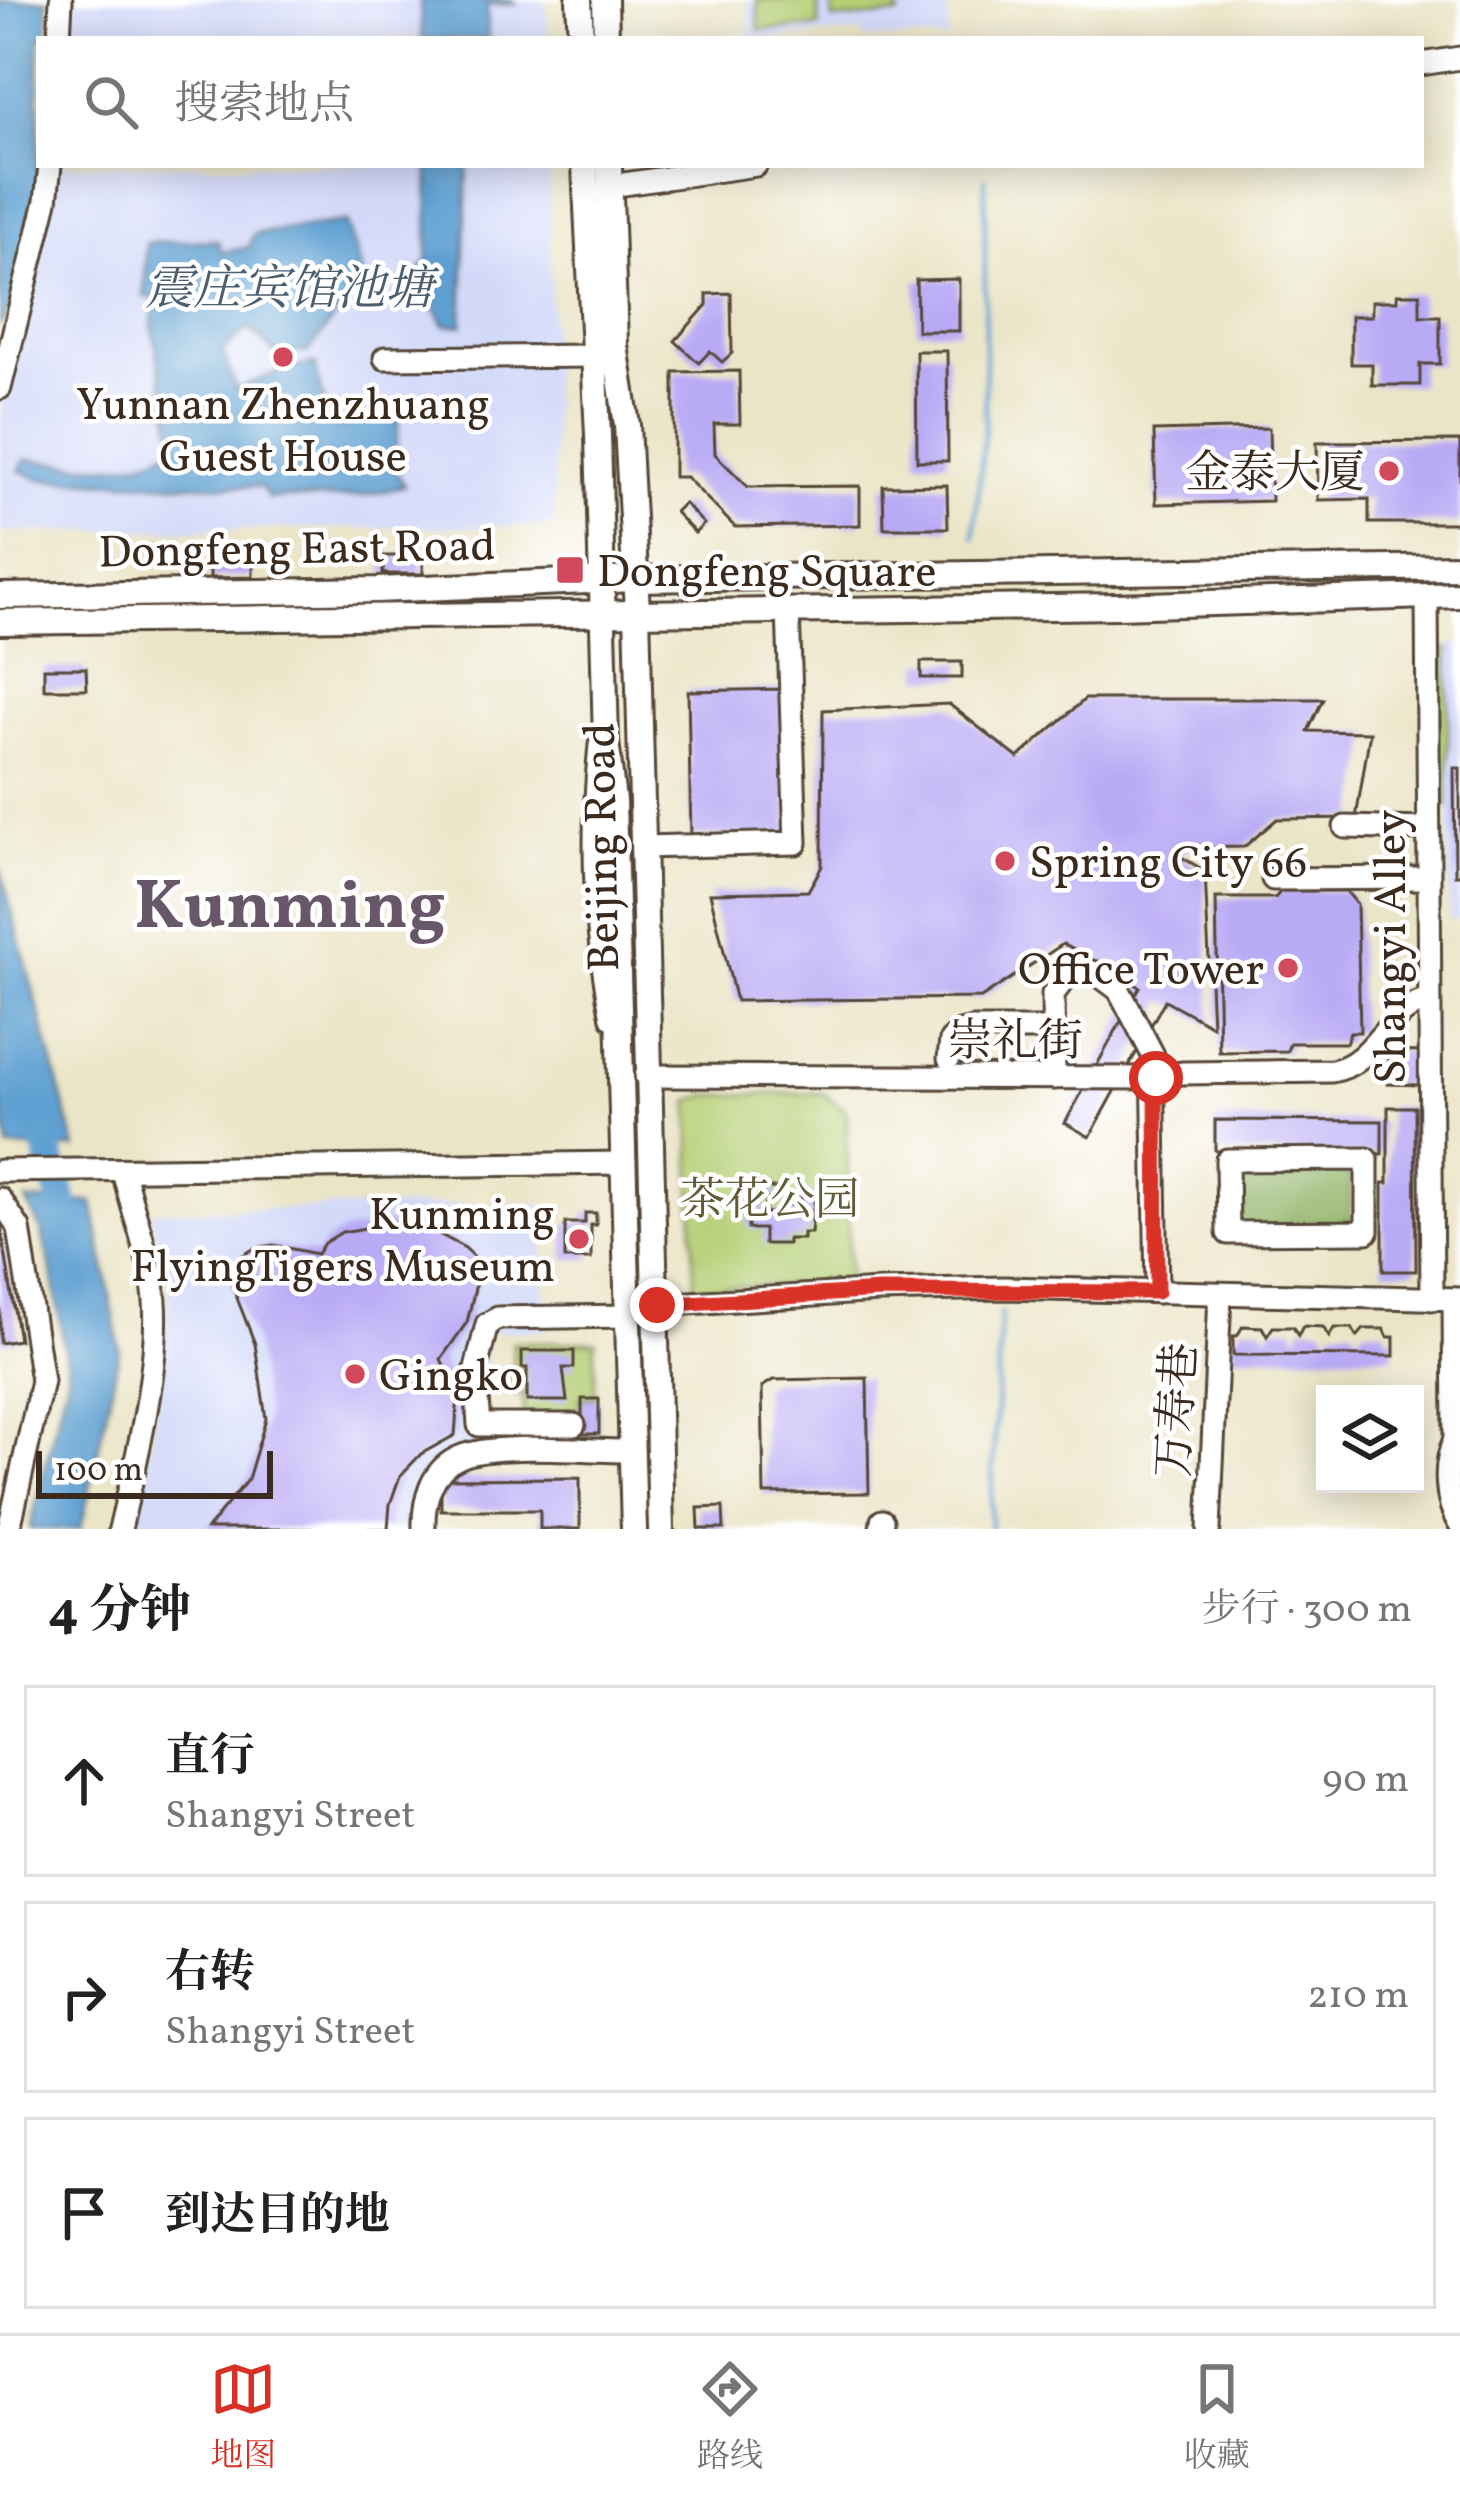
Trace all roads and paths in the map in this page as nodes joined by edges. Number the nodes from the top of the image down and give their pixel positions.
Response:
1 (61, 0) edge
2 (580, 0) edge
3 (605, 0) edge
4 (59, 36) edge
5 (581, 36) edge
6 (606, 36) edge
7 (1460, 58) edge
8 (1424, 64) edge
9 (50, 168) edge
10 (585, 168) edge
11 (716, 168) edge
12 (610, 176) edge
13 (592, 356) junction
14 (385, 358) dead end
15 (0, 388) edge
16 (1460, 567) edge
17 (635, 579) junction
18 (603, 581) junction
19 (1427, 595) junction
20 (1460, 595) edge
21 (0, 596) edge
22 (788, 610) junction
23 (638, 611) junction
24 (604, 613) junction
25 (0, 622) edge
26 (1345, 827) dead end
27 (1427, 829) junction
28 (642, 847) junction
29 (1427, 878) junction
30 (1274, 879) dead end
31 (1428, 1000) junction
32 (1052, 1029) junction
33 (949, 1059) dead end
34 (646, 1076) junction
35 (1054, 1078) junction
36 (1156, 1078) junction
37 (1227, 1160) joint
38 (623, 1163) junction
39 (122, 1170) junction
40 (0, 1172) edge
41 (0, 1199) edge
42 (1157, 1292) junction
43 (1220, 1295) junction
44 (1449, 1299) edge
45 (657, 1305) junction
46 (628, 1316) junction
47 (574, 1425) dead end
48 (632, 1451) junction
49 (1460, 1525) edge
50 (9, 1529) edge
51 (120, 1529) edge
52 (424, 1529) edge
53 (634, 1529) edge
54 (661, 1529) edge
55 (1209, 1529) edge

1 - 4 street
2 - 5 main road
3 - 6 main road
7 - 8 street
9 - 15 street
10 - 13 main road, Beijing Road
11 - 12 street
12 - 17 main road, Beijing Road
13 - 14 street
13 - 18 main road, Beijing Road
16 - 17 main road, Dongfeng East Road
17 - 18 main road, Dongfeng East Road
17 - 23 main road, Beijing Road
18 - 21 main road, Dongfeng East Road
18 - 24 main road, Beijing Road
19 - 20 main road, Dongfeng East Road
19 - 22 main road, Dongfeng East Road
19 - 27 street, Shangyi Alley
22 - 23 main road, Dongfeng East Road
22 - 28 street
23 - 24 main road, Dongfeng East Road
23 - 28 main road, Beijing Road
24 - 25 main road, Dongfeng East Road
24 - 38 main road, Beijing Road
26 - 27 street
27 - 29 street, Shangyi Alley
28 - 34 main road, Beijing Road
29 - 30 street
29 - 31 street, Shangyi Alley
31 - 36 street, 崇礼街
31 - 44 street, Shangyi Alley
32 - 33 street
32 - 35 street
32 - 36 street
34 - 35 street, 崇礼街
34 - 45 main road, Beijing Road
35 - 36 street, 崇礼街
36 - 42 street
37 - 37 street
38 - 39 street
38 - 46 main road, Beijing Road
39 - 40 street
39 - 51 street
41 - 50 street
42 - 43 street
42 - 45 street
43 - 44 street
43 - 55 street, 万寿巷
44 - 49 street, Shangyi Alley
45 - 54 main road, Beijing Road
46 - 47 street
46 - 48 main road, Beijing Road
48 - 52 street
48 - 53 main road, Beijing Road

